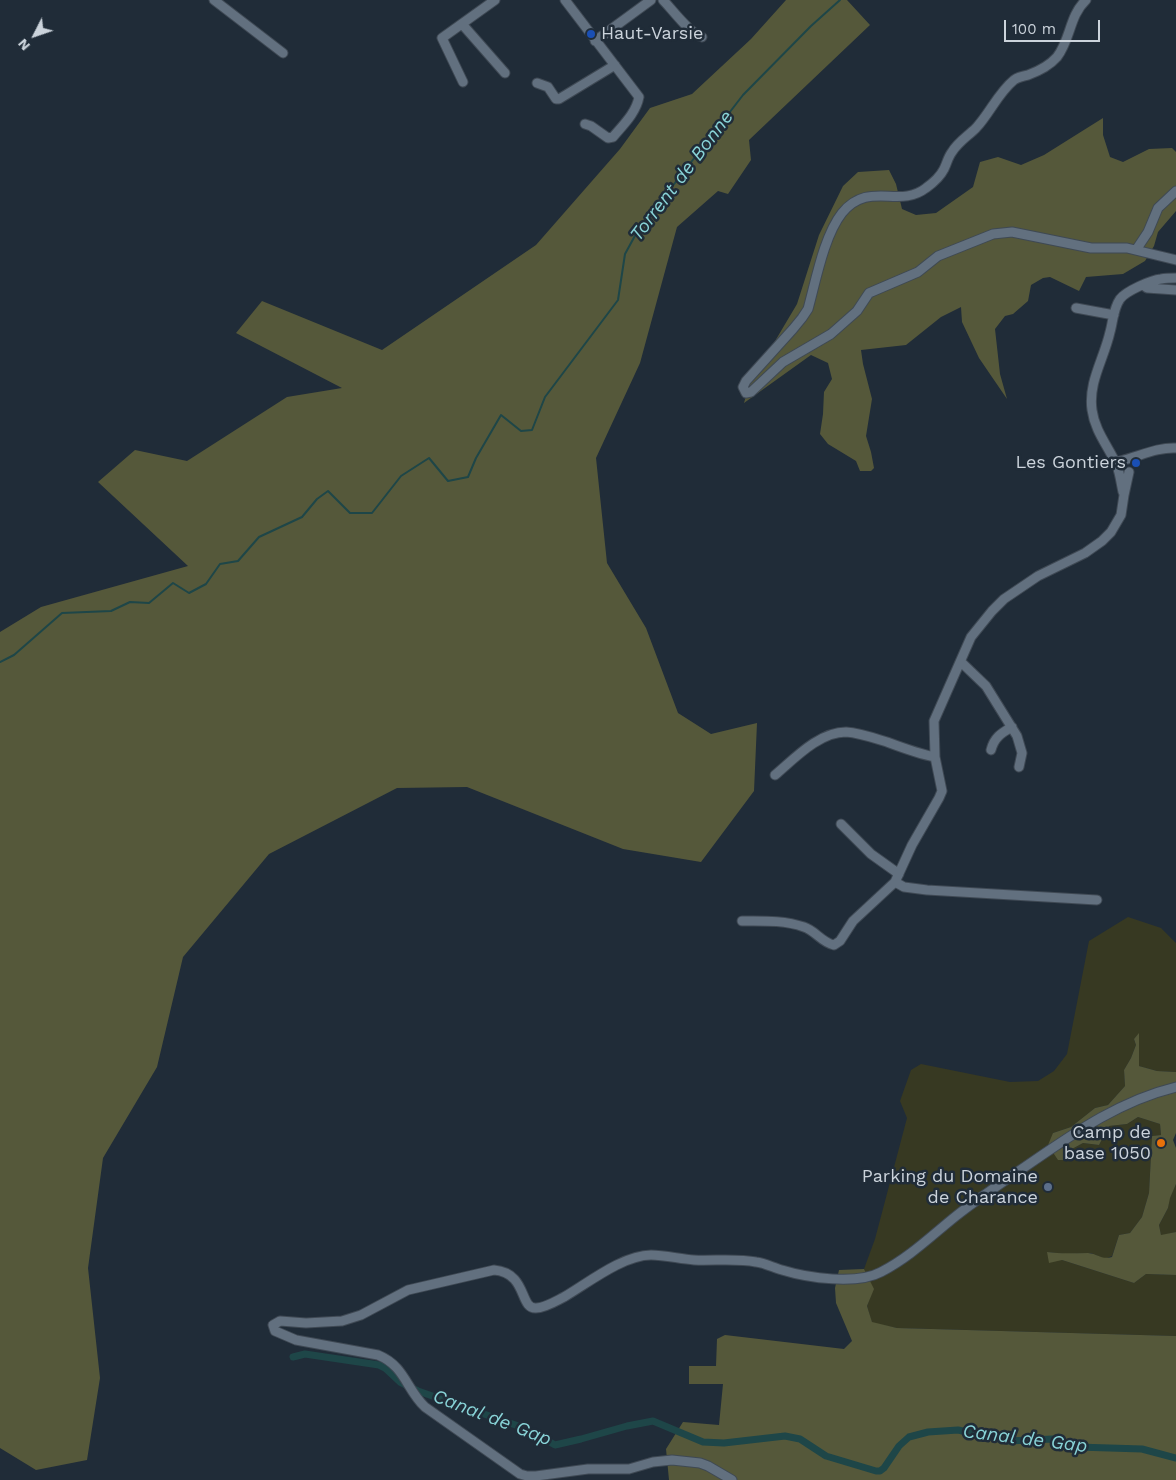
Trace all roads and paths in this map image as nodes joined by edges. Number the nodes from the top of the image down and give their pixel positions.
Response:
1 (214, 0) edge
2 (494, 0) edge
3 (565, 0) edge
4 (650, 0) edge
5 (663, 0) edge
6 (1086, 0) edge
7 (462, 24) junction
8 (702, 36) dead end
9 (595, 41) junction
10 (283, 54) dead end
11 (615, 65) junction
12 (505, 74) dead end
13 (463, 82) dead end
14 (537, 83) dead end
15 (585, 124) dead end
16 (1176, 191) edge
17 (1136, 250) junction
18 (1176, 260) edge
19 (1176, 278) edge
20 (1143, 285) junction
21 (1176, 290) edge
22 (1076, 308) dead end
23 (1114, 316) junction
24 (1176, 448) edge
25 (1126, 466) junction
26 (961, 662) junction
27 (1012, 727) junction
28 (991, 750) dead end
29 (935, 756) junction
30 (1019, 768) dead end
31 (775, 775) dead end
32 (841, 824) dead end
33 (897, 878) junction
34 (1098, 900) dead end
35 (742, 921) dead end
36 (1176, 1087) edge
37 (732, 1480) edge

1 - 10 street
2 - 7 street
3 - 9 street
4 - 9 street
5 - 8 street
6 - 17 street
7 - 12 street
7 - 13 street
9 - 11 street
11 - 14 street
11 - 15 street
16 - 17 street
17 - 18 street
19 - 20 street
20 - 21 street
20 - 23 street
22 - 23 street
23 - 25 street
24 - 25 street
25 - 26 street
26 - 27 street
26 - 29 street
27 - 28 street
27 - 30 street
29 - 31 street
29 - 33 street
32 - 33 street
33 - 34 street
33 - 35 street
36 - 37 street

